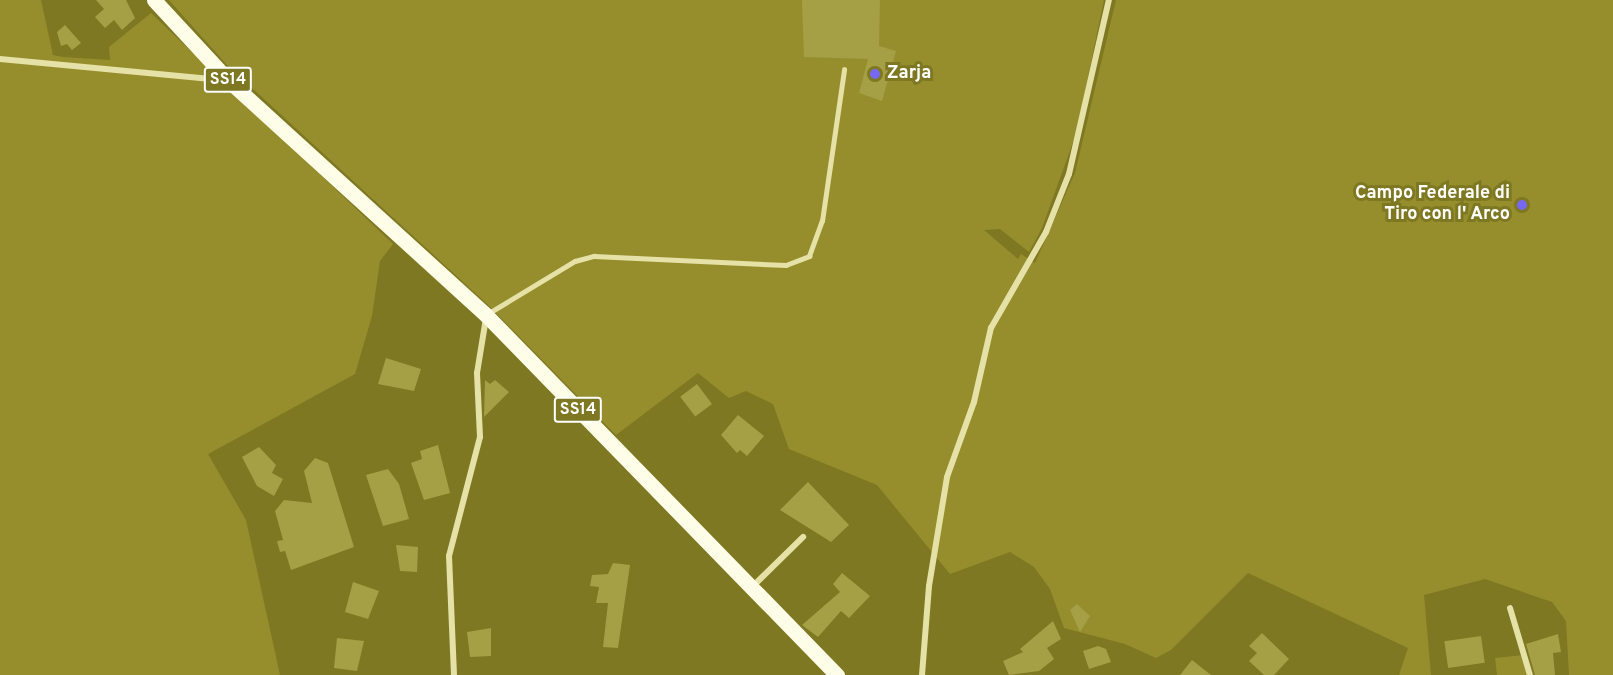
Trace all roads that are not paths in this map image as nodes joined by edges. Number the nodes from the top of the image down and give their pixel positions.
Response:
1 (154, 0) edge
2 (1109, 0) edge
3 (0, 59) edge
4 (844, 70) dead end
5 (230, 82) junction
6 (486, 315) junction
7 (803, 537) dead end
8 (751, 589) junction
9 (1510, 608) dead end
10 (454, 675) edge
11 (837, 675) edge
12 (922, 675) edge
13 (1530, 675) edge

1 - 5 main road, SS14
2 - 12 street
3 - 5 street
4 - 6 lane
5 - 6 main road, SS14
6 - 8 main road, SS14
6 - 10 street
7 - 8 street
8 - 11 main road, SS14
9 - 13 street

